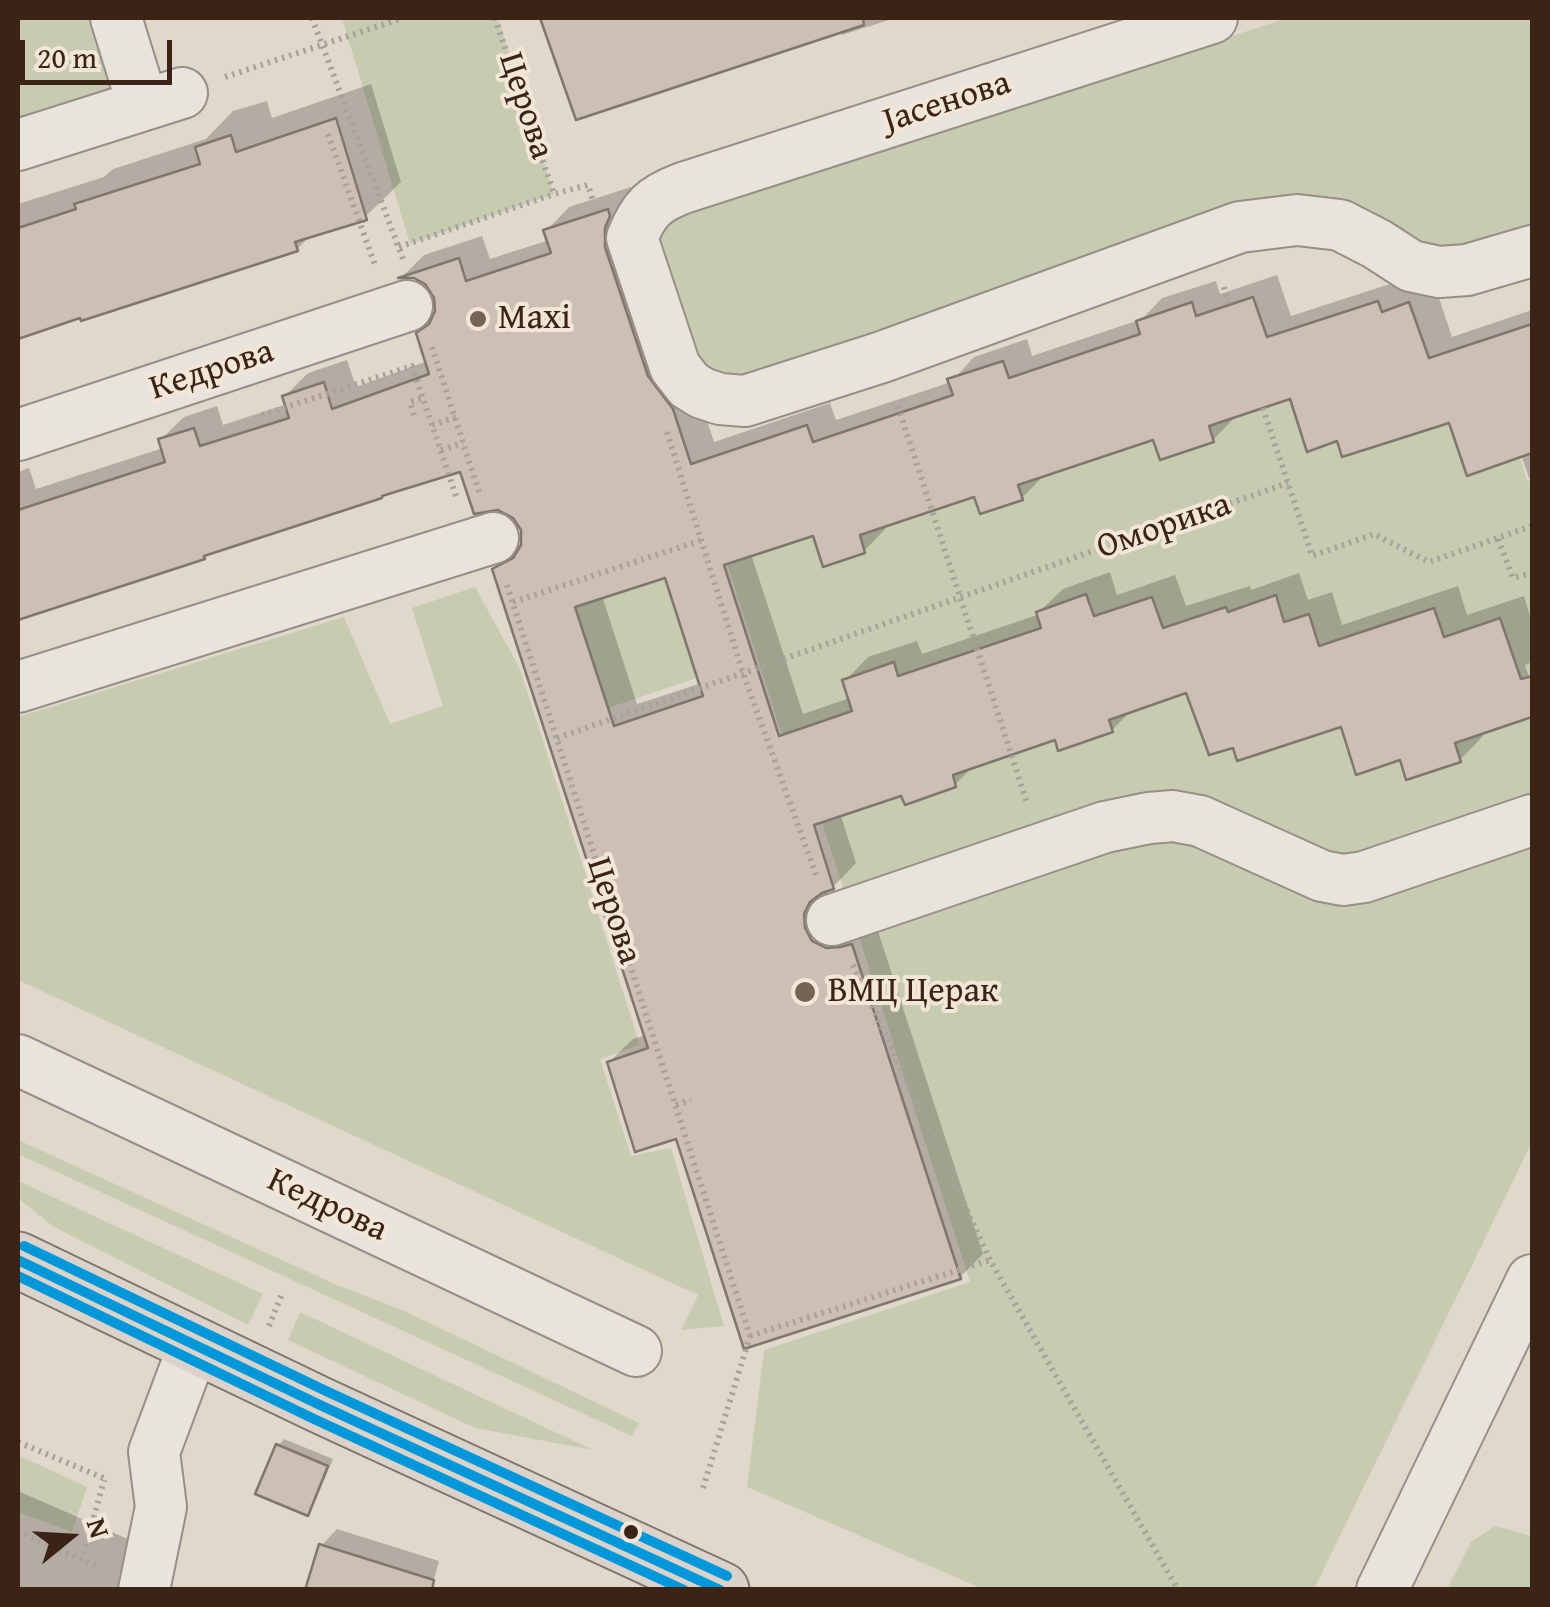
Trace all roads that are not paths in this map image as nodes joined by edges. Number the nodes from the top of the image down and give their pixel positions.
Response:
1 (116, 18) edge
2 (1212, 18) edge
3 (18, 145) edge
4 (1532, 251) edge
5 (408, 305) road end
6 (18, 435) edge
7 (484, 541) road end
8 (18, 688) edge
9 (1532, 820) edge
10 (832, 920) road end
11 (18, 1060) edge
12 (18, 1260) edge
13 (1532, 1280) edge
14 (194, 1345) junction
15 (636, 1352) dead end
16 (144, 1590) edge
17 (721, 1590) edge
18 (1382, 1590) edge

1 - 3 street
2 - 4 street, Јасенова
5 - 6 street, Кедрова
7 - 8 street
9 - 10 street
11 - 15 street, Кедрова
12 - 14 main road
13 - 18 street
14 - 16 street
14 - 17 main road

